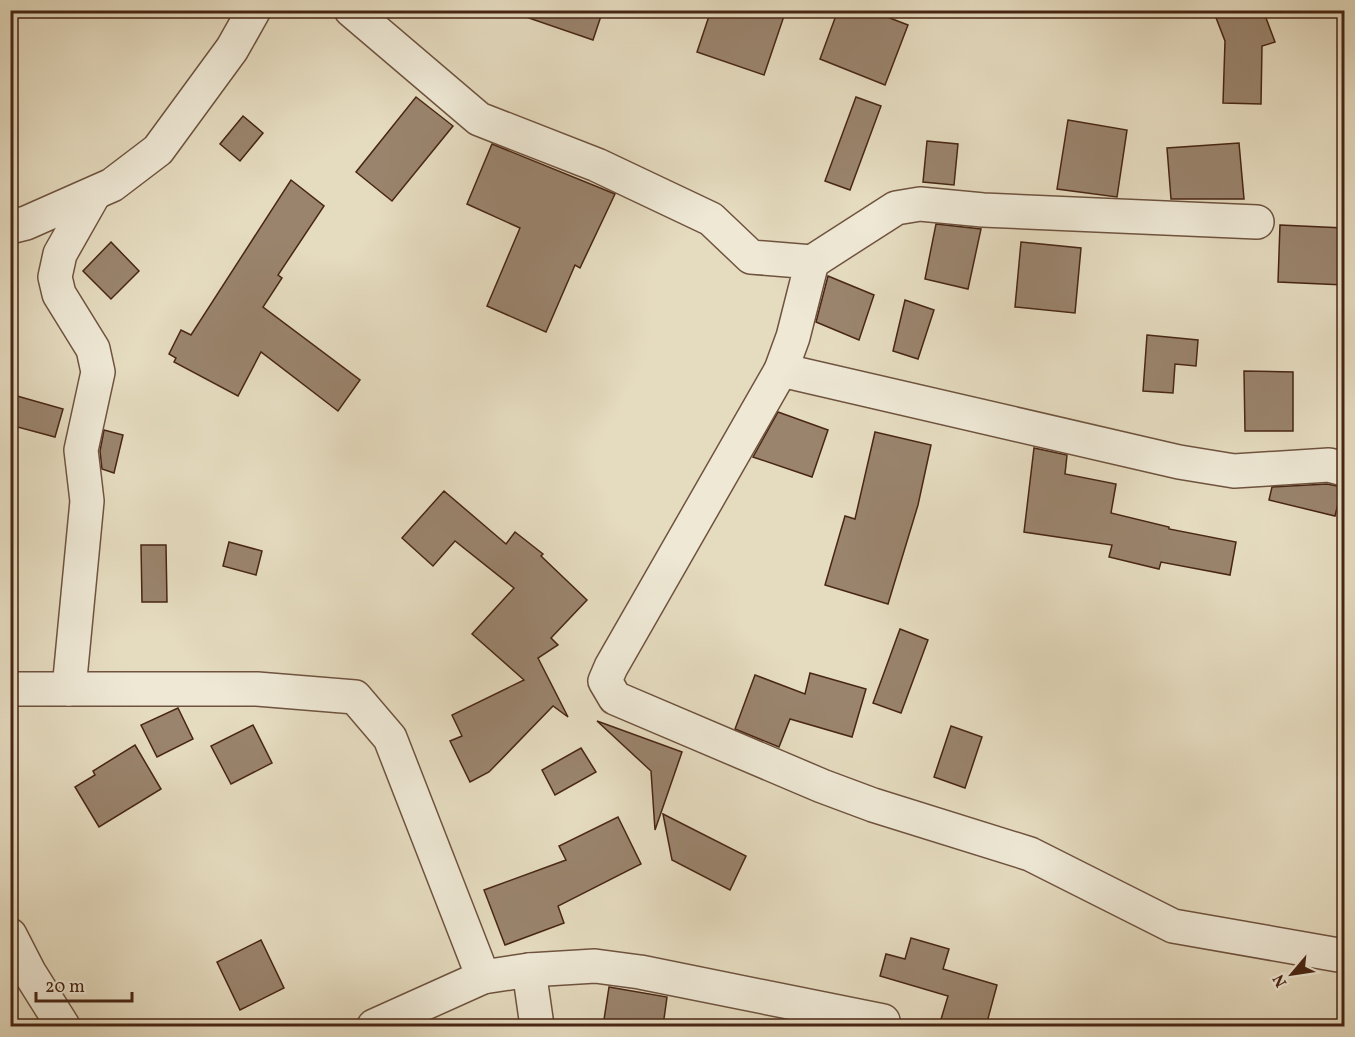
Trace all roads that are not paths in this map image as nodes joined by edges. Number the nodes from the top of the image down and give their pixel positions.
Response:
1 (254, 10) edge
2 (351, 10) edge
3 (94, 194) junction
4 (1257, 222) dead end
5 (10, 227) edge
6 (812, 262) junction
7 (781, 370) junction
8 (1344, 470) edge
9 (10, 689) edge
10 (69, 689) junction
11 (10, 935) edge
12 (1344, 956) edge
13 (530, 970) junction
14 (483, 978) junction
15 (883, 1020) dead end
16 (63, 1026) edge
17 (374, 1026) edge
18 (537, 1026) edge

1 - 3 street
2 - 6 street
3 - 5 street
3 - 10 street
4 - 6 street
6 - 7 street
7 - 8 street
7 - 12 street
9 - 10 street
10 - 14 street
11 - 16 street
13 - 14 street
13 - 15 street
13 - 18 street
14 - 17 street

